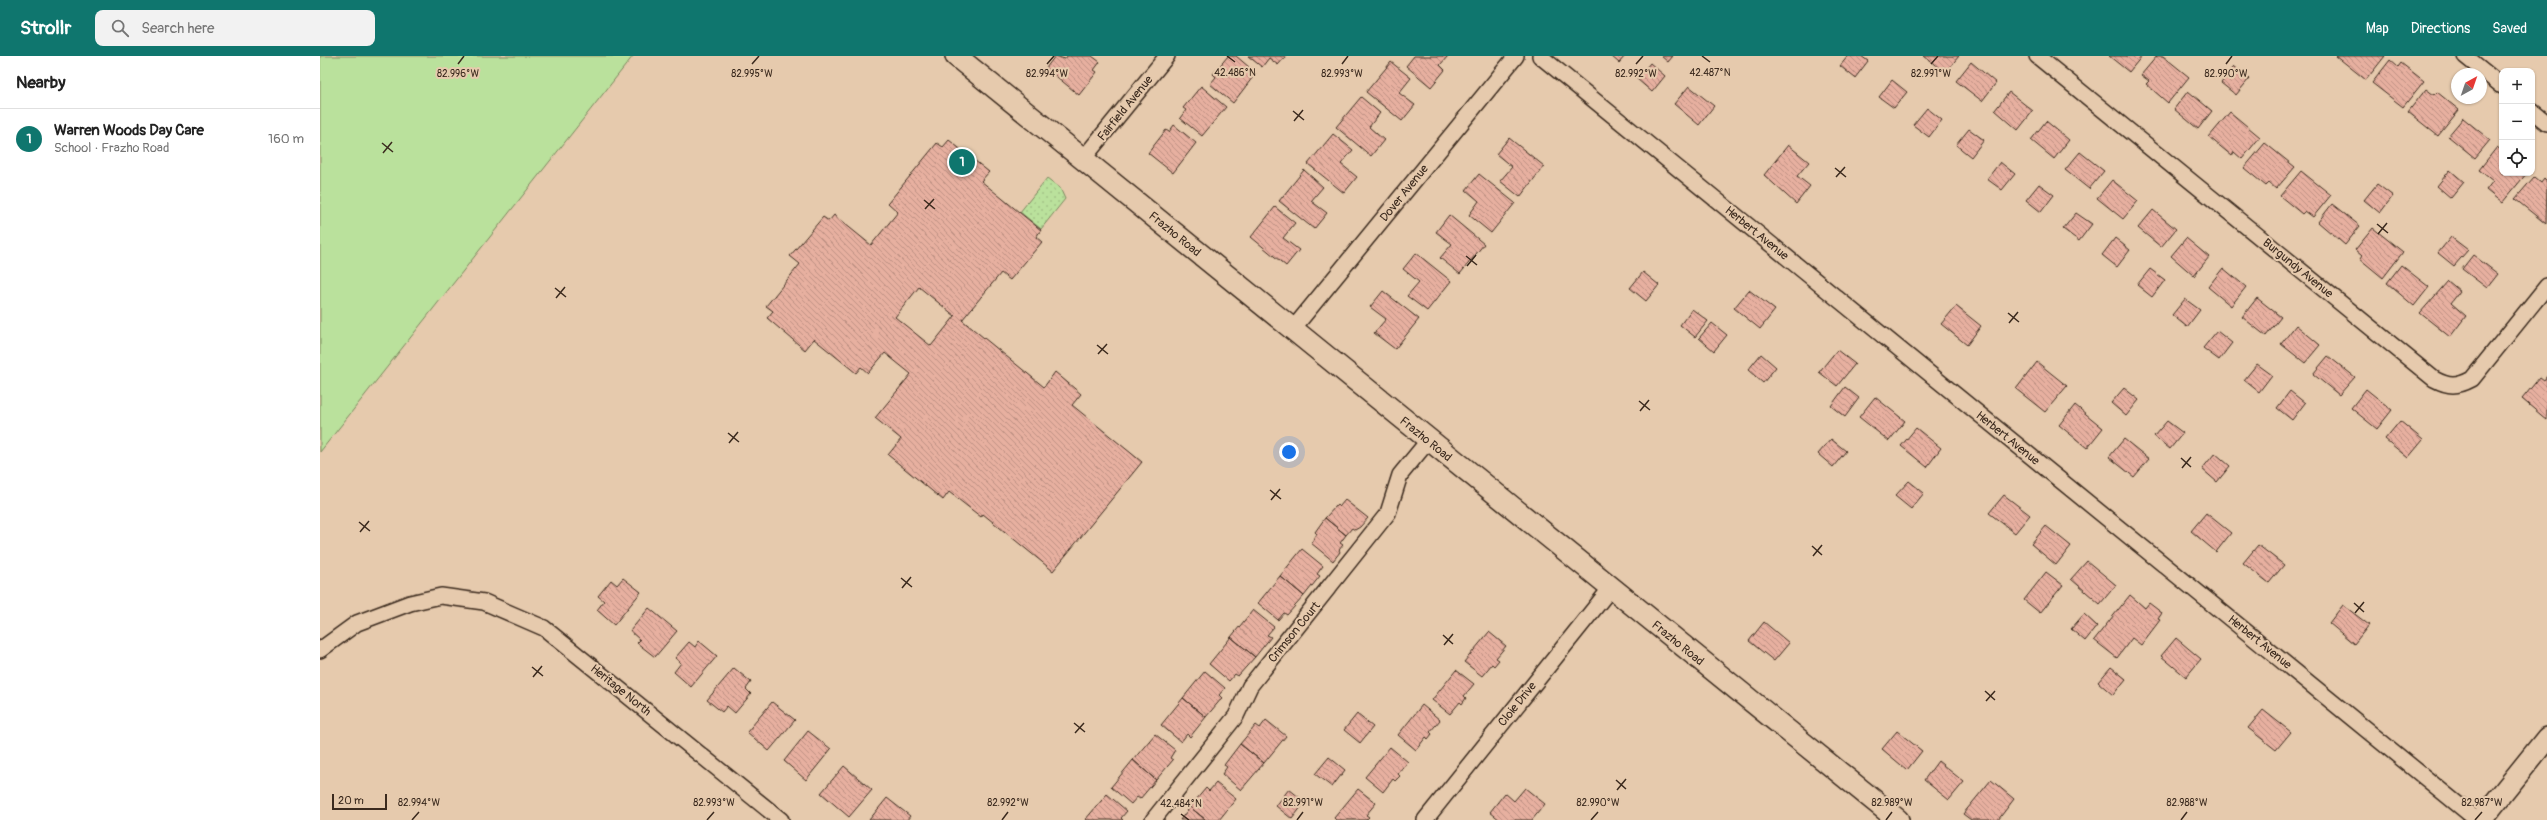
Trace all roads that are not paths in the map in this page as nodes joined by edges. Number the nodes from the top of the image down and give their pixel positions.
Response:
1 (956, 56) edge
2 (1167, 56) edge
3 (1516, 56) edge
4 (1540, 56) edge
5 (2037, 56) edge
6 (2465, 56) edge
7 (2499, 84) edge
8 (2535, 113) edge
9 (2547, 123) edge
10 (1083, 160) junction
11 (2547, 286) edge
12 (1292, 330) junction
13 (1428, 441) junction
14 (1610, 589) junction
15 (320, 650) edge
16 (2547, 738) edge
17 (781, 820) edge
18 (1153, 820) edge
19 (1425, 820) edge
20 (1898, 820) edge
21 (2477, 820) edge
22 (2481, 820) edge

1 - 10 street, Frazho Road
2 - 10 street, Fairfield Avenue
3 - 12 street, Dover Avenue
4 - 21 street, Herbert Avenue
5 - 11 street, Burgundy Avenue
6 - 7 street
8 - 9 street
10 - 12 street, Frazho Road
12 - 13 street, Frazho Road
13 - 14 street, Frazho Road
13 - 18 street, Crimson Court
14 - 19 street, Cloie Drive
14 - 20 street, Frazho Road
15 - 17 street, Heritage North
16 - 22 street

